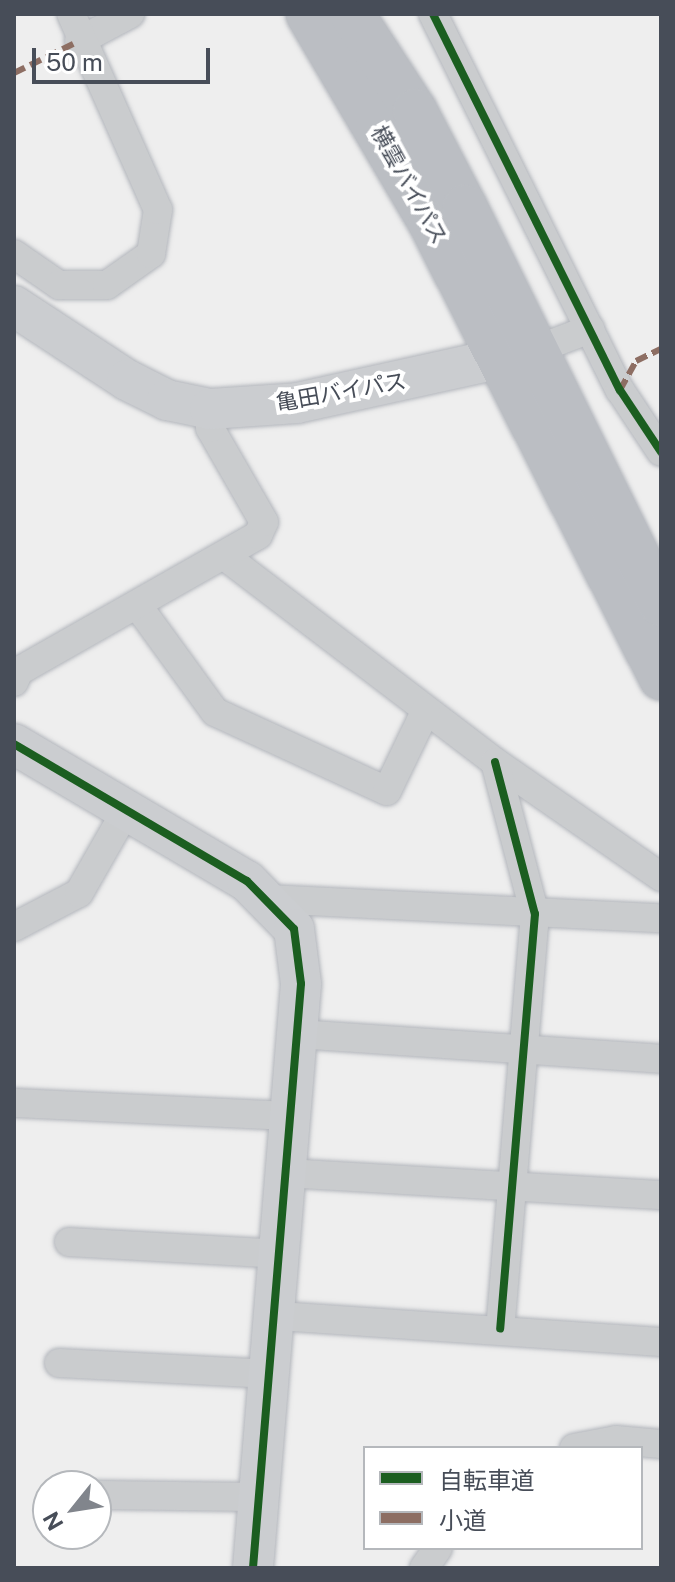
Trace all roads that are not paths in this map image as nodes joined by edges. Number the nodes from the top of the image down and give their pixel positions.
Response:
1 (71, 14) edge
2 (130, 14) edge
3 (308, 14) edge
4 (352, 14) edge
5 (433, 14) edge
6 (79, 41) junction
7 (14, 254) edge
8 (14, 306) edge
9 (590, 329) junction
10 (520, 355) junction
11 (210, 409) junction
12 (661, 452) edge
13 (226, 557) junction
14 (661, 604) edge
15 (138, 606) junction
16 (16, 671) edge
17 (661, 678) edge
18 (426, 710) junction
19 (14, 744) edge
20 (495, 762) junction
21 (127, 809) junction
22 (661, 877) edge
23 (267, 899) junction
24 (535, 914) junction
25 (661, 918) edge
26 (14, 927) edge
27 (297, 1034) junction
28 (524, 1050) junction
29 (661, 1059) edge
30 (14, 1103) edge
31 (291, 1116) junction
32 (287, 1173) junction
33 (512, 1184) junction
34 (661, 1195) edge
35 (69, 1242) dead end
36 (282, 1254) junction
37 (278, 1316) junction
38 (500, 1329) junction
39 (661, 1342) edge
40 (59, 1363) dead end
41 (271, 1374) junction
42 (661, 1444) edge
43 (584, 1446) edge
44 (112, 1495) edge
45 (259, 1497) junction
46 (437, 1550) edge
47 (253, 1568) edge
48 (424, 1568) edge

1 - 6 street
2 - 6 street
3 - 10 highway, 横雲バイパス
4 - 10 highway, 横雲バイパス
5 - 9 street
6 - 7 street
8 - 11 street, 亀田バイパス
9 - 10 street
9 - 12 street
10 - 11 street, 亀田バイパス
10 - 14 highway
10 - 17 highway
11 - 13 street
13 - 15 street
13 - 18 street
15 - 16 street
15 - 18 street
18 - 20 street
19 - 21 street
20 - 22 street
20 - 24 street
21 - 23 street
21 - 26 street
23 - 24 street
23 - 27 street
24 - 25 street
24 - 28 street
27 - 28 street
27 - 31 street
28 - 29 street
28 - 33 street
30 - 31 street
31 - 32 street
32 - 33 street
32 - 36 street
33 - 34 street
33 - 38 street
35 - 36 street
36 - 37 street
37 - 38 street
37 - 41 street
38 - 39 street
40 - 41 street
41 - 45 street
42 - 43 street
44 - 45 street
45 - 47 street
46 - 48 street

